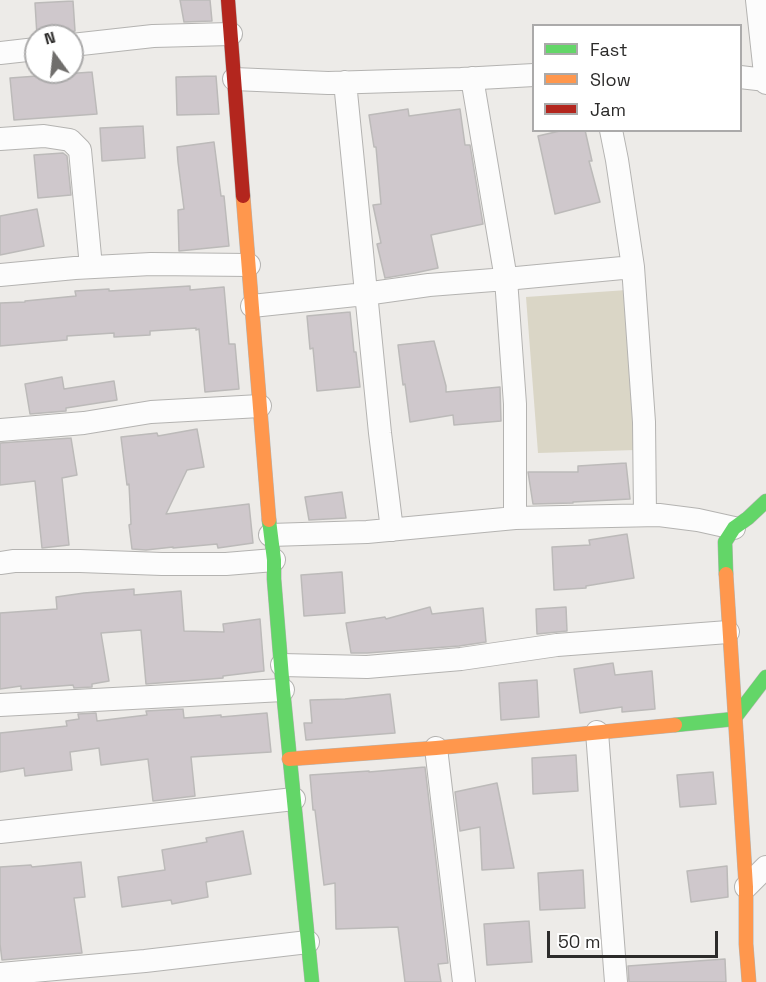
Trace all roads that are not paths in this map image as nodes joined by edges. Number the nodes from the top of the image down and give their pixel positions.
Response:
1 (228, 0) edge
2 (757, 0) edge
3 (231, 34) junction
4 (84, 44) edge
5 (24, 50) edge
6 (0, 53) edge
7 (532, 75) edge
8 (742, 77) edge
9 (472, 78) junction
10 (234, 79) junction
11 (766, 81) edge
12 (345, 82) junction
13 (611, 132) edge
14 (0, 139) edge
15 (249, 265) junction
16 (91, 267) junction
17 (633, 267) junction
18 (0, 275) edge
19 (506, 279) junction
20 (365, 294) junction
21 (252, 306) junction
22 (260, 406) junction
23 (0, 430) edge
24 (766, 501) edge
25 (645, 515) junction
26 (515, 518) junction
27 (734, 528) junction
28 (392, 530) junction
29 (270, 535) junction
30 (274, 560) junction
31 (0, 563) edge
32 (729, 633) junction
33 (282, 665) junction
34 (766, 677) edge
35 (283, 690) junction
36 (0, 705) edge
37 (734, 719) junction
38 (597, 732) junction
39 (436, 748) junction
40 (289, 759) junction
41 (294, 799) junction
42 (0, 832) edge
43 (766, 867) edge
44 (746, 888) junction
45 (309, 942) junction
46 (0, 974) edge
47 (312, 982) edge
48 (464, 982) edge
49 (616, 982) edge
50 (749, 982) edge

1 - 3 street
2 - 11 street
3 - 4 street
3 - 10 street
5 - 6 street
7 - 9 street
8 - 11 street
9 - 12 street
9 - 19 street
10 - 12 street
10 - 15 street
12 - 20 street
13 - 17 street
14 - 16 street
15 - 16 street
15 - 21 street
16 - 18 street
17 - 19 street
17 - 25 street
19 - 20 street
19 - 26 street
20 - 21 street
20 - 28 street
21 - 22 street
22 - 23 street
22 - 29 street
24 - 27 street
25 - 26 street
25 - 27 street
26 - 28 street
27 - 32 street
28 - 29 street
29 - 30 street
30 - 31 street
30 - 33 street
32 - 33 street
32 - 37 street
33 - 35 street
34 - 37 street
35 - 36 street
35 - 40 street
37 - 38 street
37 - 44 street
38 - 39 street
38 - 49 street
39 - 40 street
39 - 48 street
40 - 41 street
41 - 42 street
41 - 45 street
43 - 44 street
44 - 50 street
45 - 46 street
45 - 47 street

